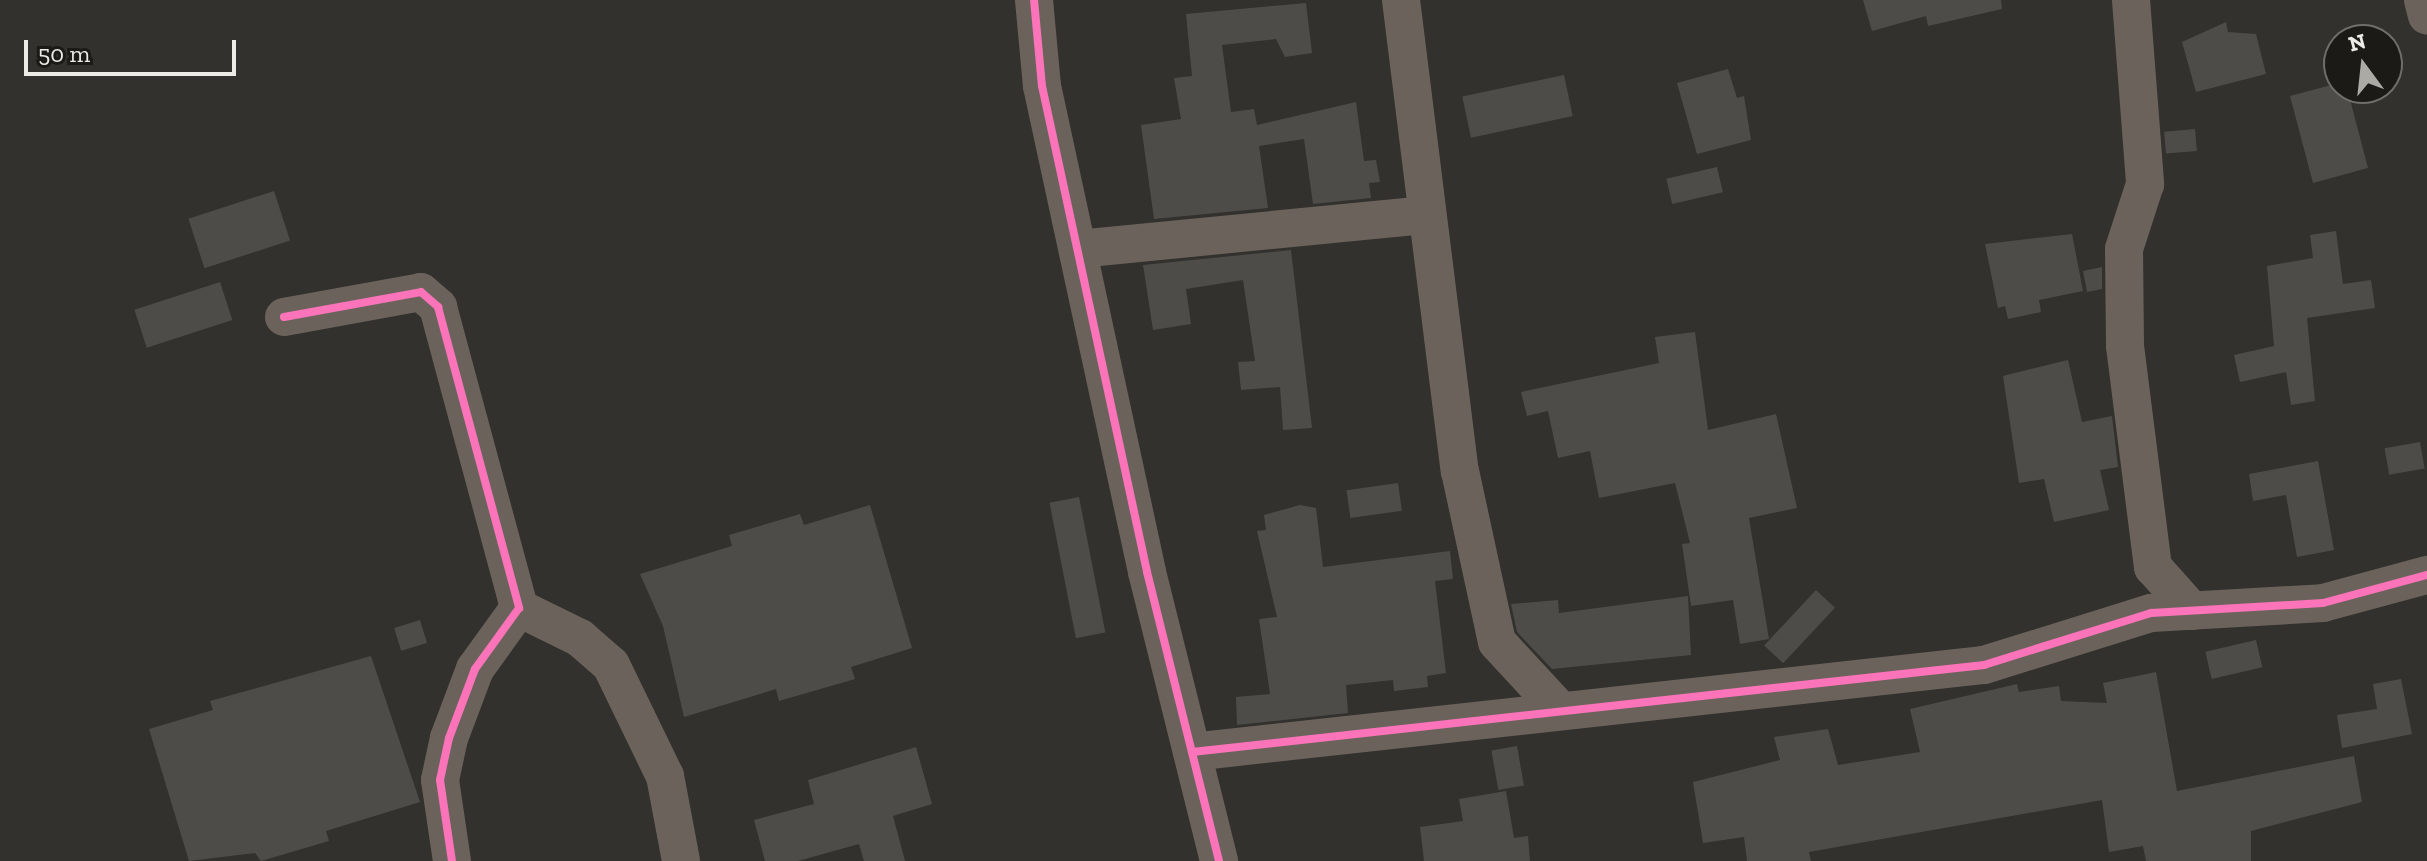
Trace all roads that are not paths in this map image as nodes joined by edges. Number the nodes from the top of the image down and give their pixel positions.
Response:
1 (1034, 0) edge
2 (1401, 0) edge
3 (2131, 0) edge
4 (2423, 0) edge
5 (2427, 16) edge
6 (1424, 215) junction
7 (1078, 249) junction
8 (284, 317) dead end
9 (2427, 575) edge
10 (519, 608) junction
11 (2192, 611) junction
12 (1556, 706) junction
13 (1192, 752) junction
14 (452, 861) edge
15 (681, 861) edge
16 (1219, 861) edge

1 - 7 street
2 - 6 street
3 - 11 street
4 - 5 street
6 - 7 street
6 - 12 street
7 - 13 street
8 - 10 street
9 - 11 street
10 - 14 street
10 - 15 street
11 - 12 street
12 - 13 street
13 - 16 street

